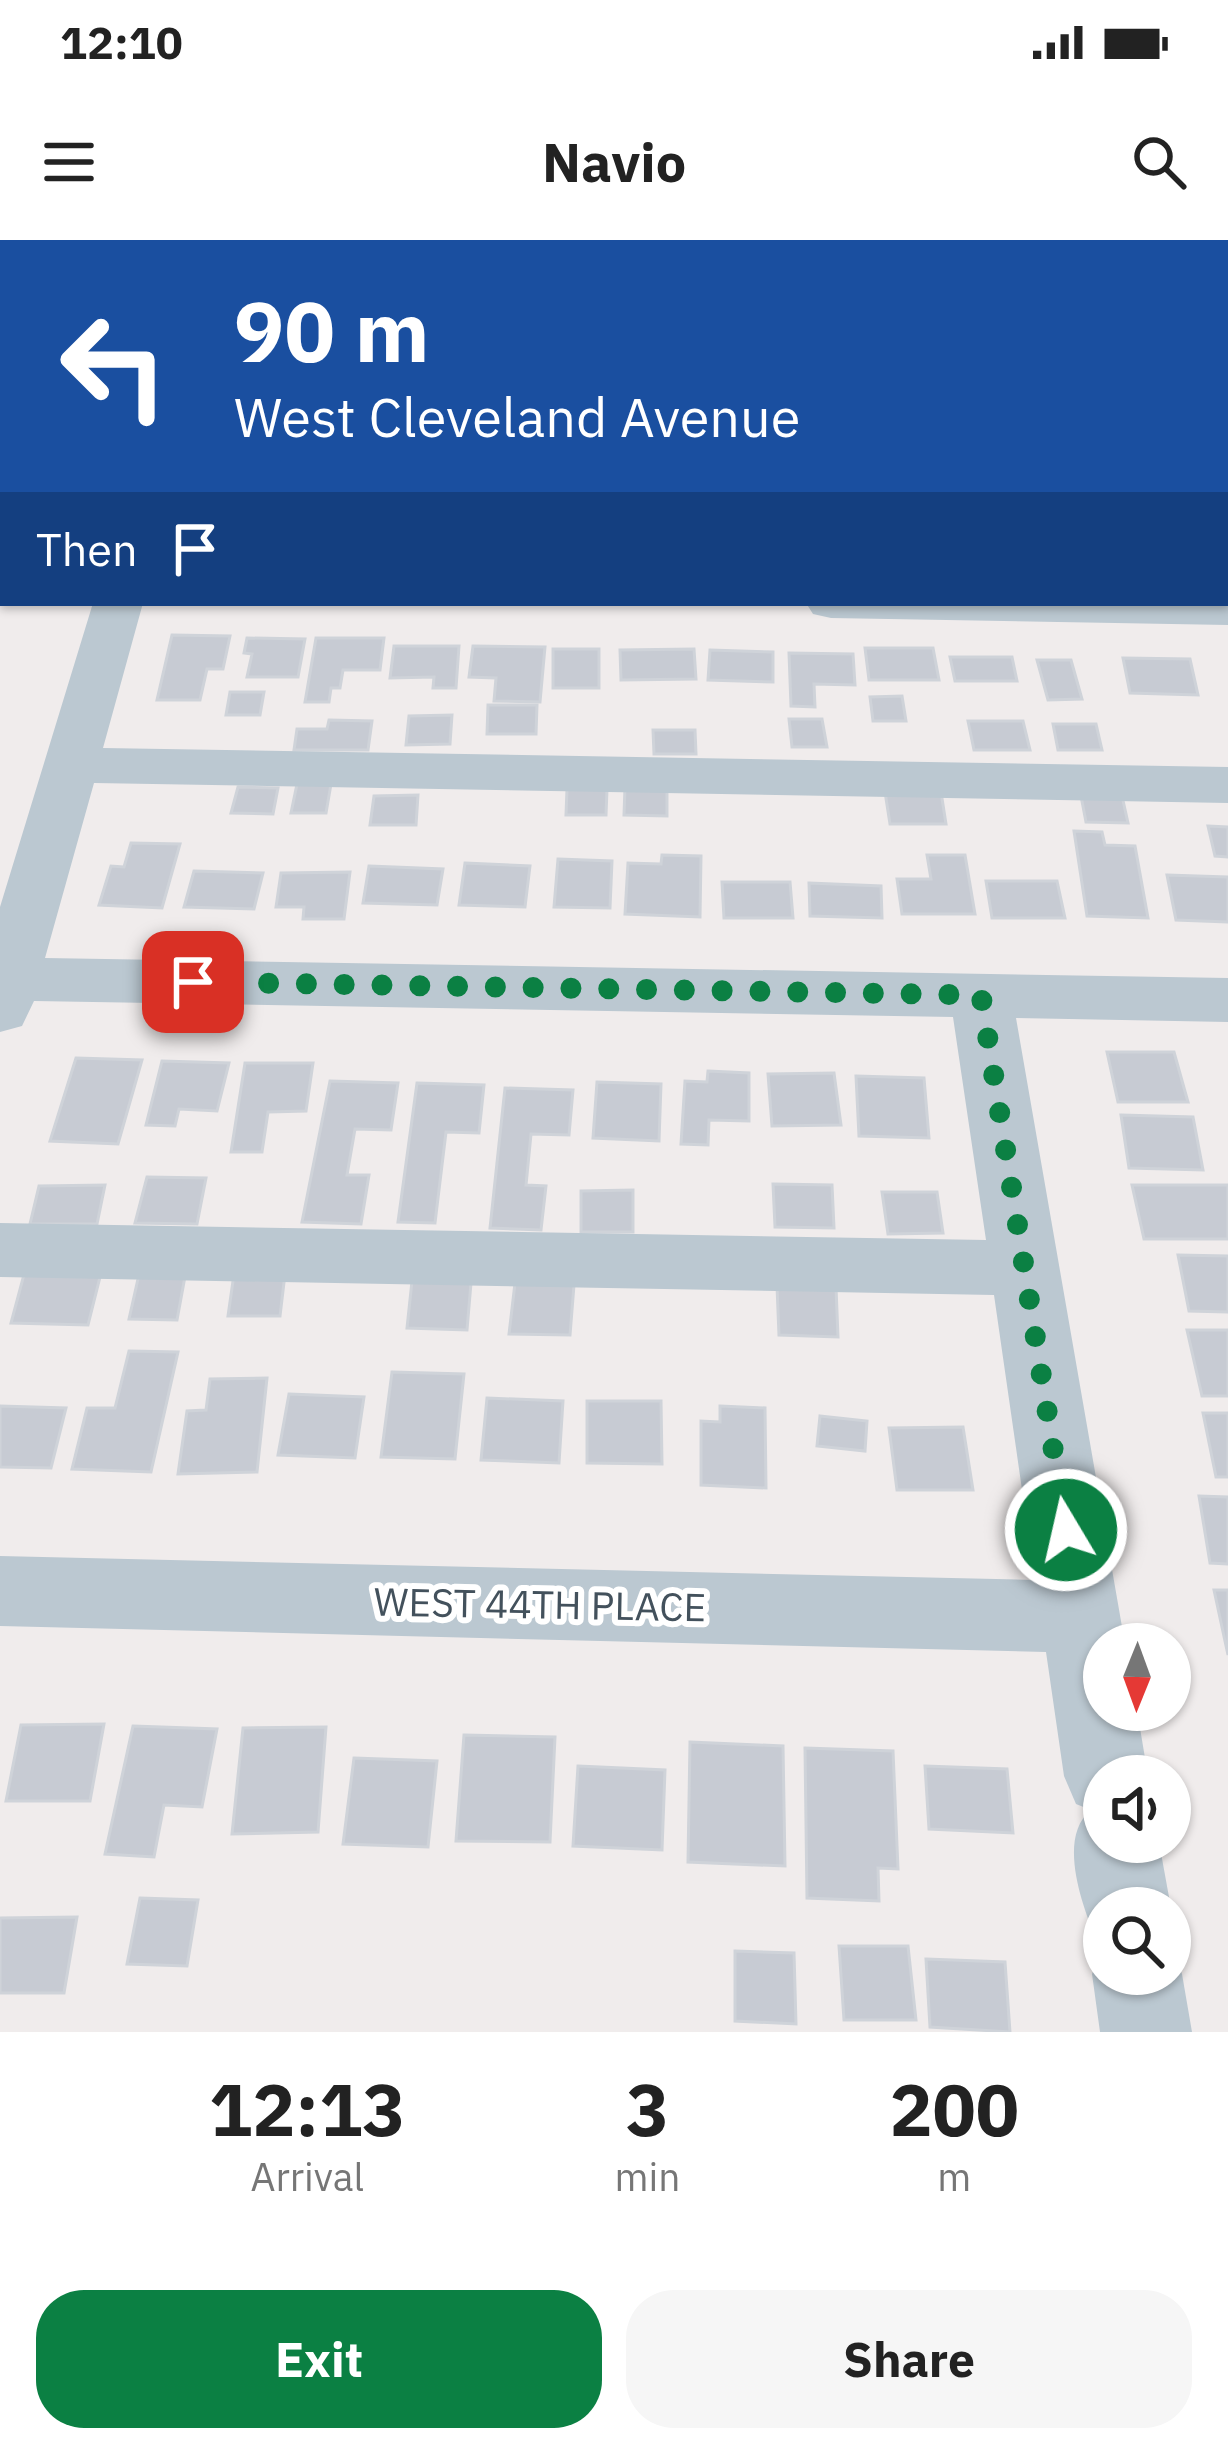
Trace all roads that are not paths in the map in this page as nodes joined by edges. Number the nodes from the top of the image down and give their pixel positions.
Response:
1 (117, 606) edge
2 (1001, 606) edge
3 (1228, 610) edge
4 (69, 765) junction
5 (1228, 785) edge
6 (3, 990) edge
7 (981, 995) junction
8 (1228, 1000) edge
9 (0, 1250) edge
10 (1024, 1268) junction
11 (0, 1591) edge
12 (1081, 1617) junction
13 (1103, 1755) edge
14 (1140, 1995) edge
15 (1146, 2032) edge

1 - 4 street
2 - 3 street
4 - 5 street
4 - 6 street
6 - 7 street
7 - 8 street
7 - 10 street
9 - 10 street
10 - 12 street
11 - 12 street, WEST 44TH PLACE
12 - 13 street
14 - 15 street

